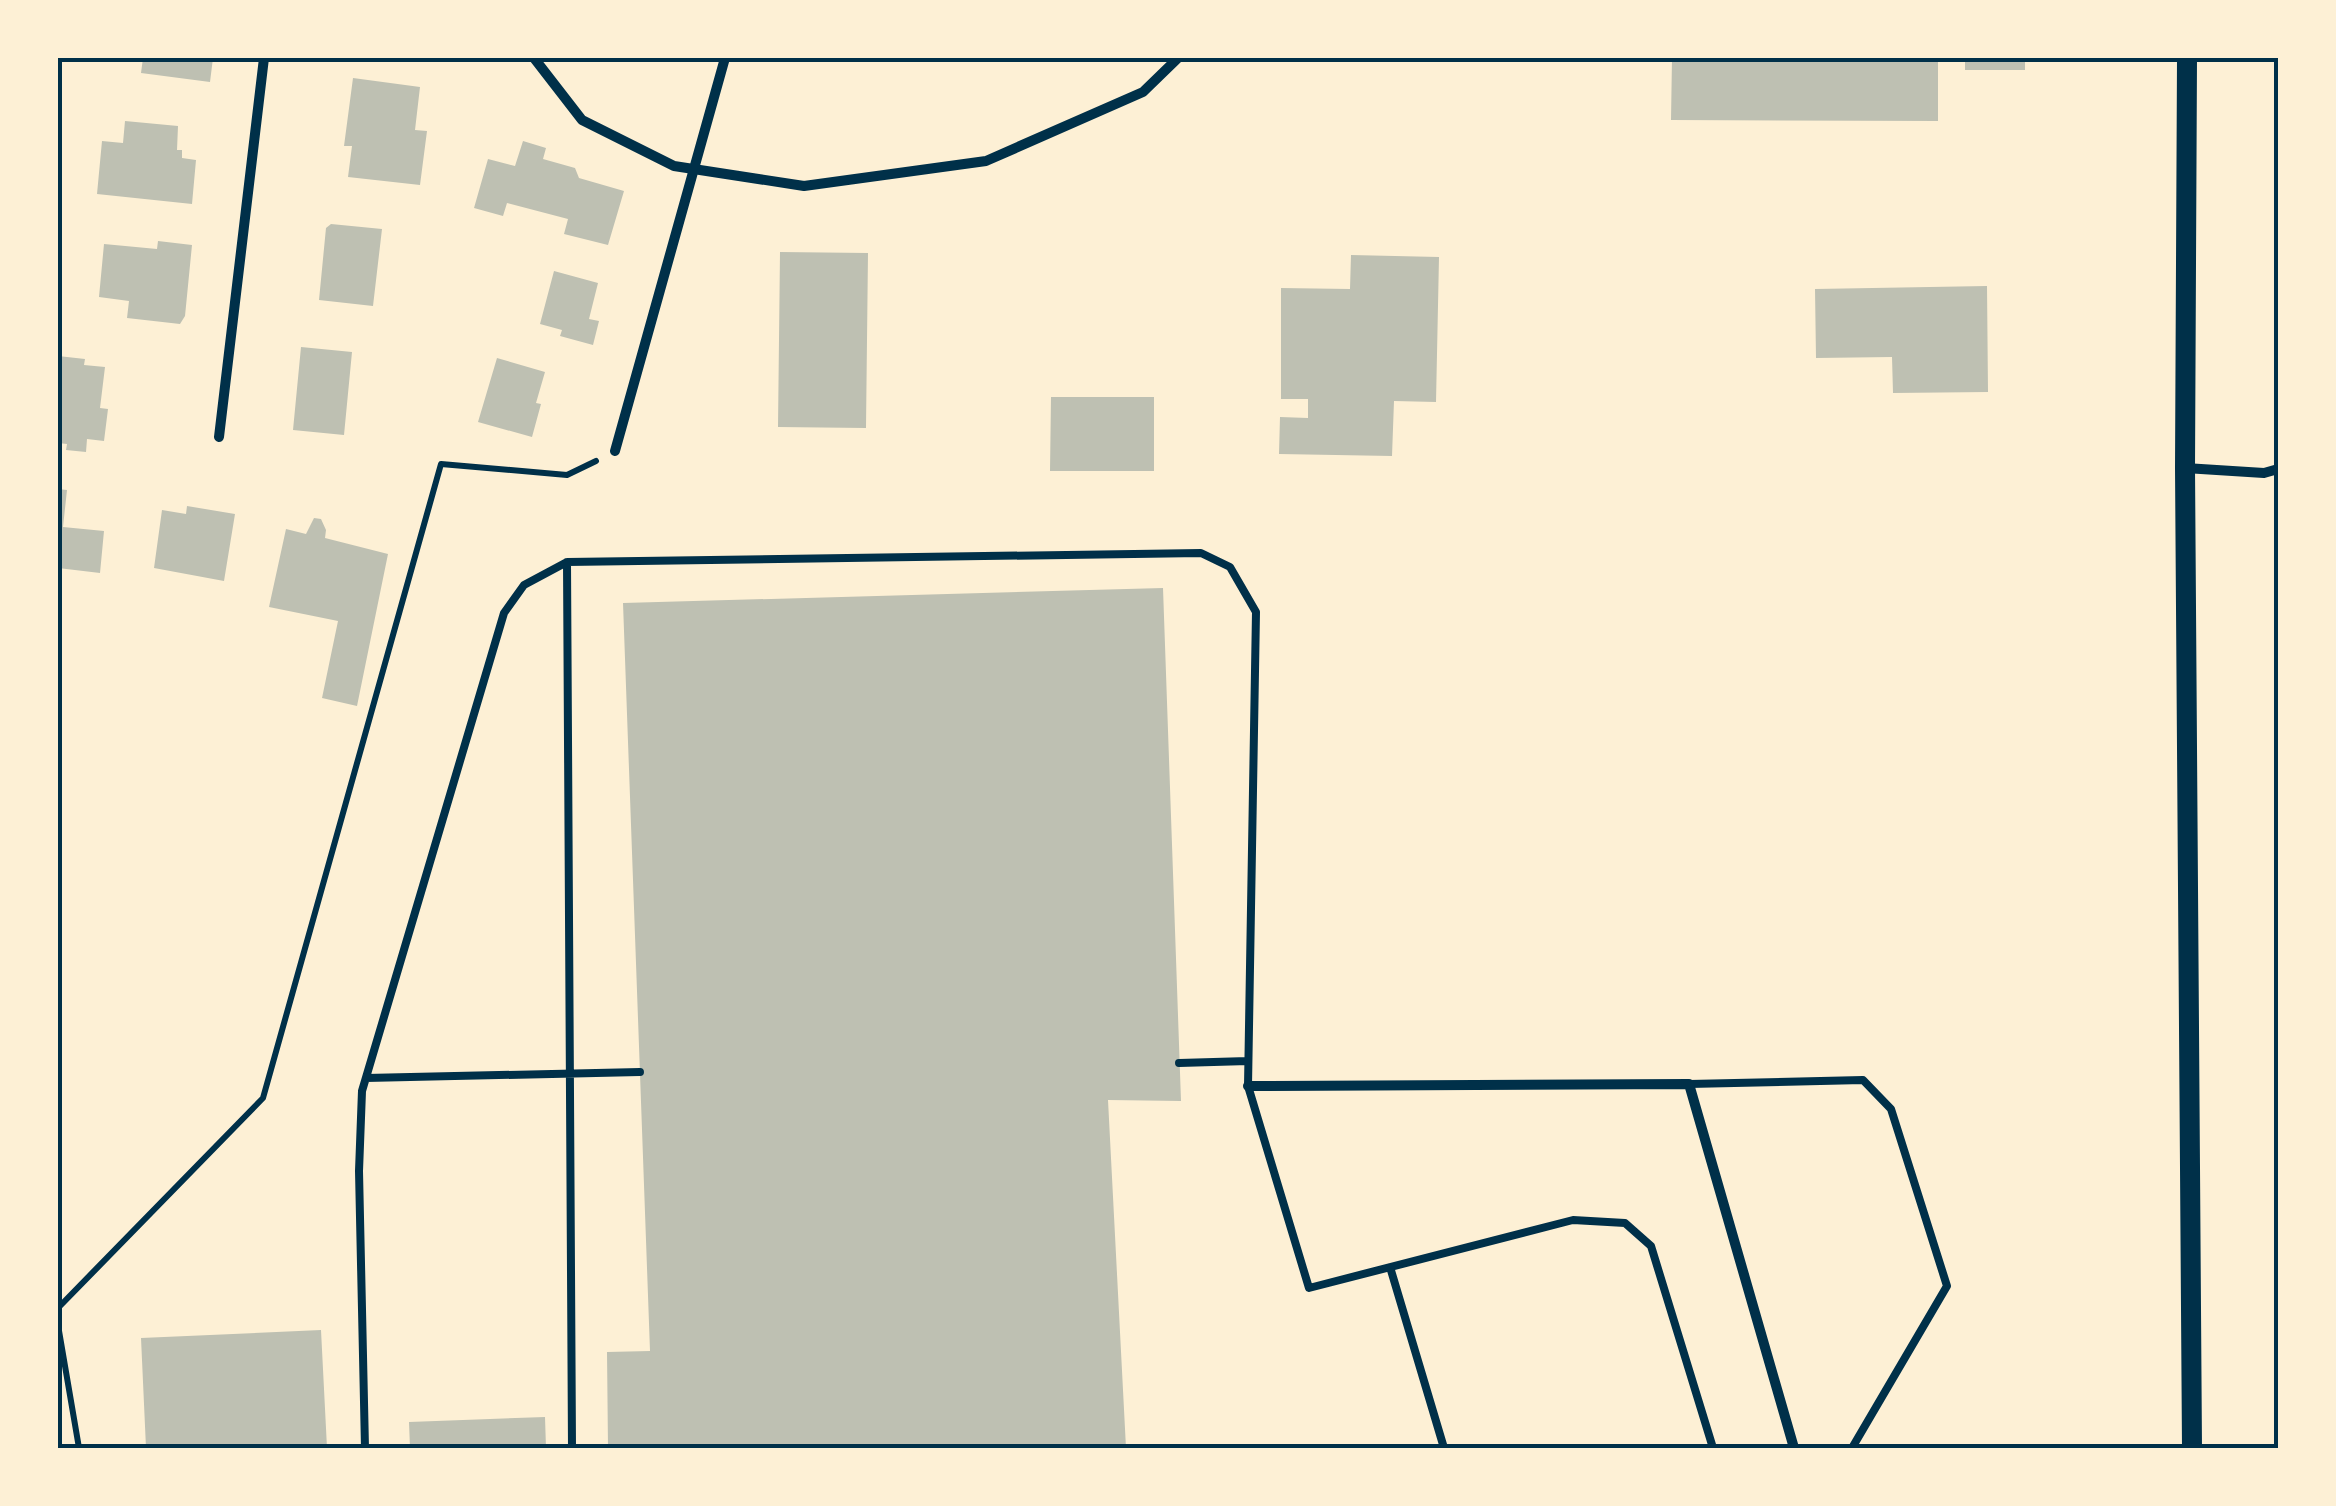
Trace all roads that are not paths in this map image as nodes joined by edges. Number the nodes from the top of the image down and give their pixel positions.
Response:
1 (264, 58) edge
2 (534, 58) edge
3 (725, 58) edge
4 (1178, 58) edge
5 (2187, 58) edge
6 (693, 169) junction
7 (219, 438) dead end
8 (614, 452) road end
9 (2185, 468) junction
10 (2278, 470) edge
11 (567, 562) junction
12 (1248, 1061) junction
13 (1180, 1064) dead end
14 (640, 1072) dead end
15 (570, 1074) junction
16 (366, 1078) junction
17 (1689, 1084) junction
18 (1248, 1086) junction
19 (1390, 1267) junction
20 (365, 1448) edge
21 (572, 1448) edge
22 (1444, 1448) edge
23 (1713, 1448) edge
24 (1794, 1448) edge
25 (1852, 1448) edge
26 (2192, 1448) edge

1 - 7 street
2 - 6 street
3 - 6 street
4 - 6 street
5 - 9 main road
6 - 8 street
9 - 10 street
9 - 26 main road
11 - 12 lane
11 - 15 lane
11 - 16 lane
12 - 13 lane
12 - 18 lane
14 - 15 lane
15 - 16 lane
15 - 21 lane
16 - 20 lane
17 - 18 street
17 - 24 street
17 - 25 lane
18 - 19 lane
19 - 22 lane
19 - 23 lane

